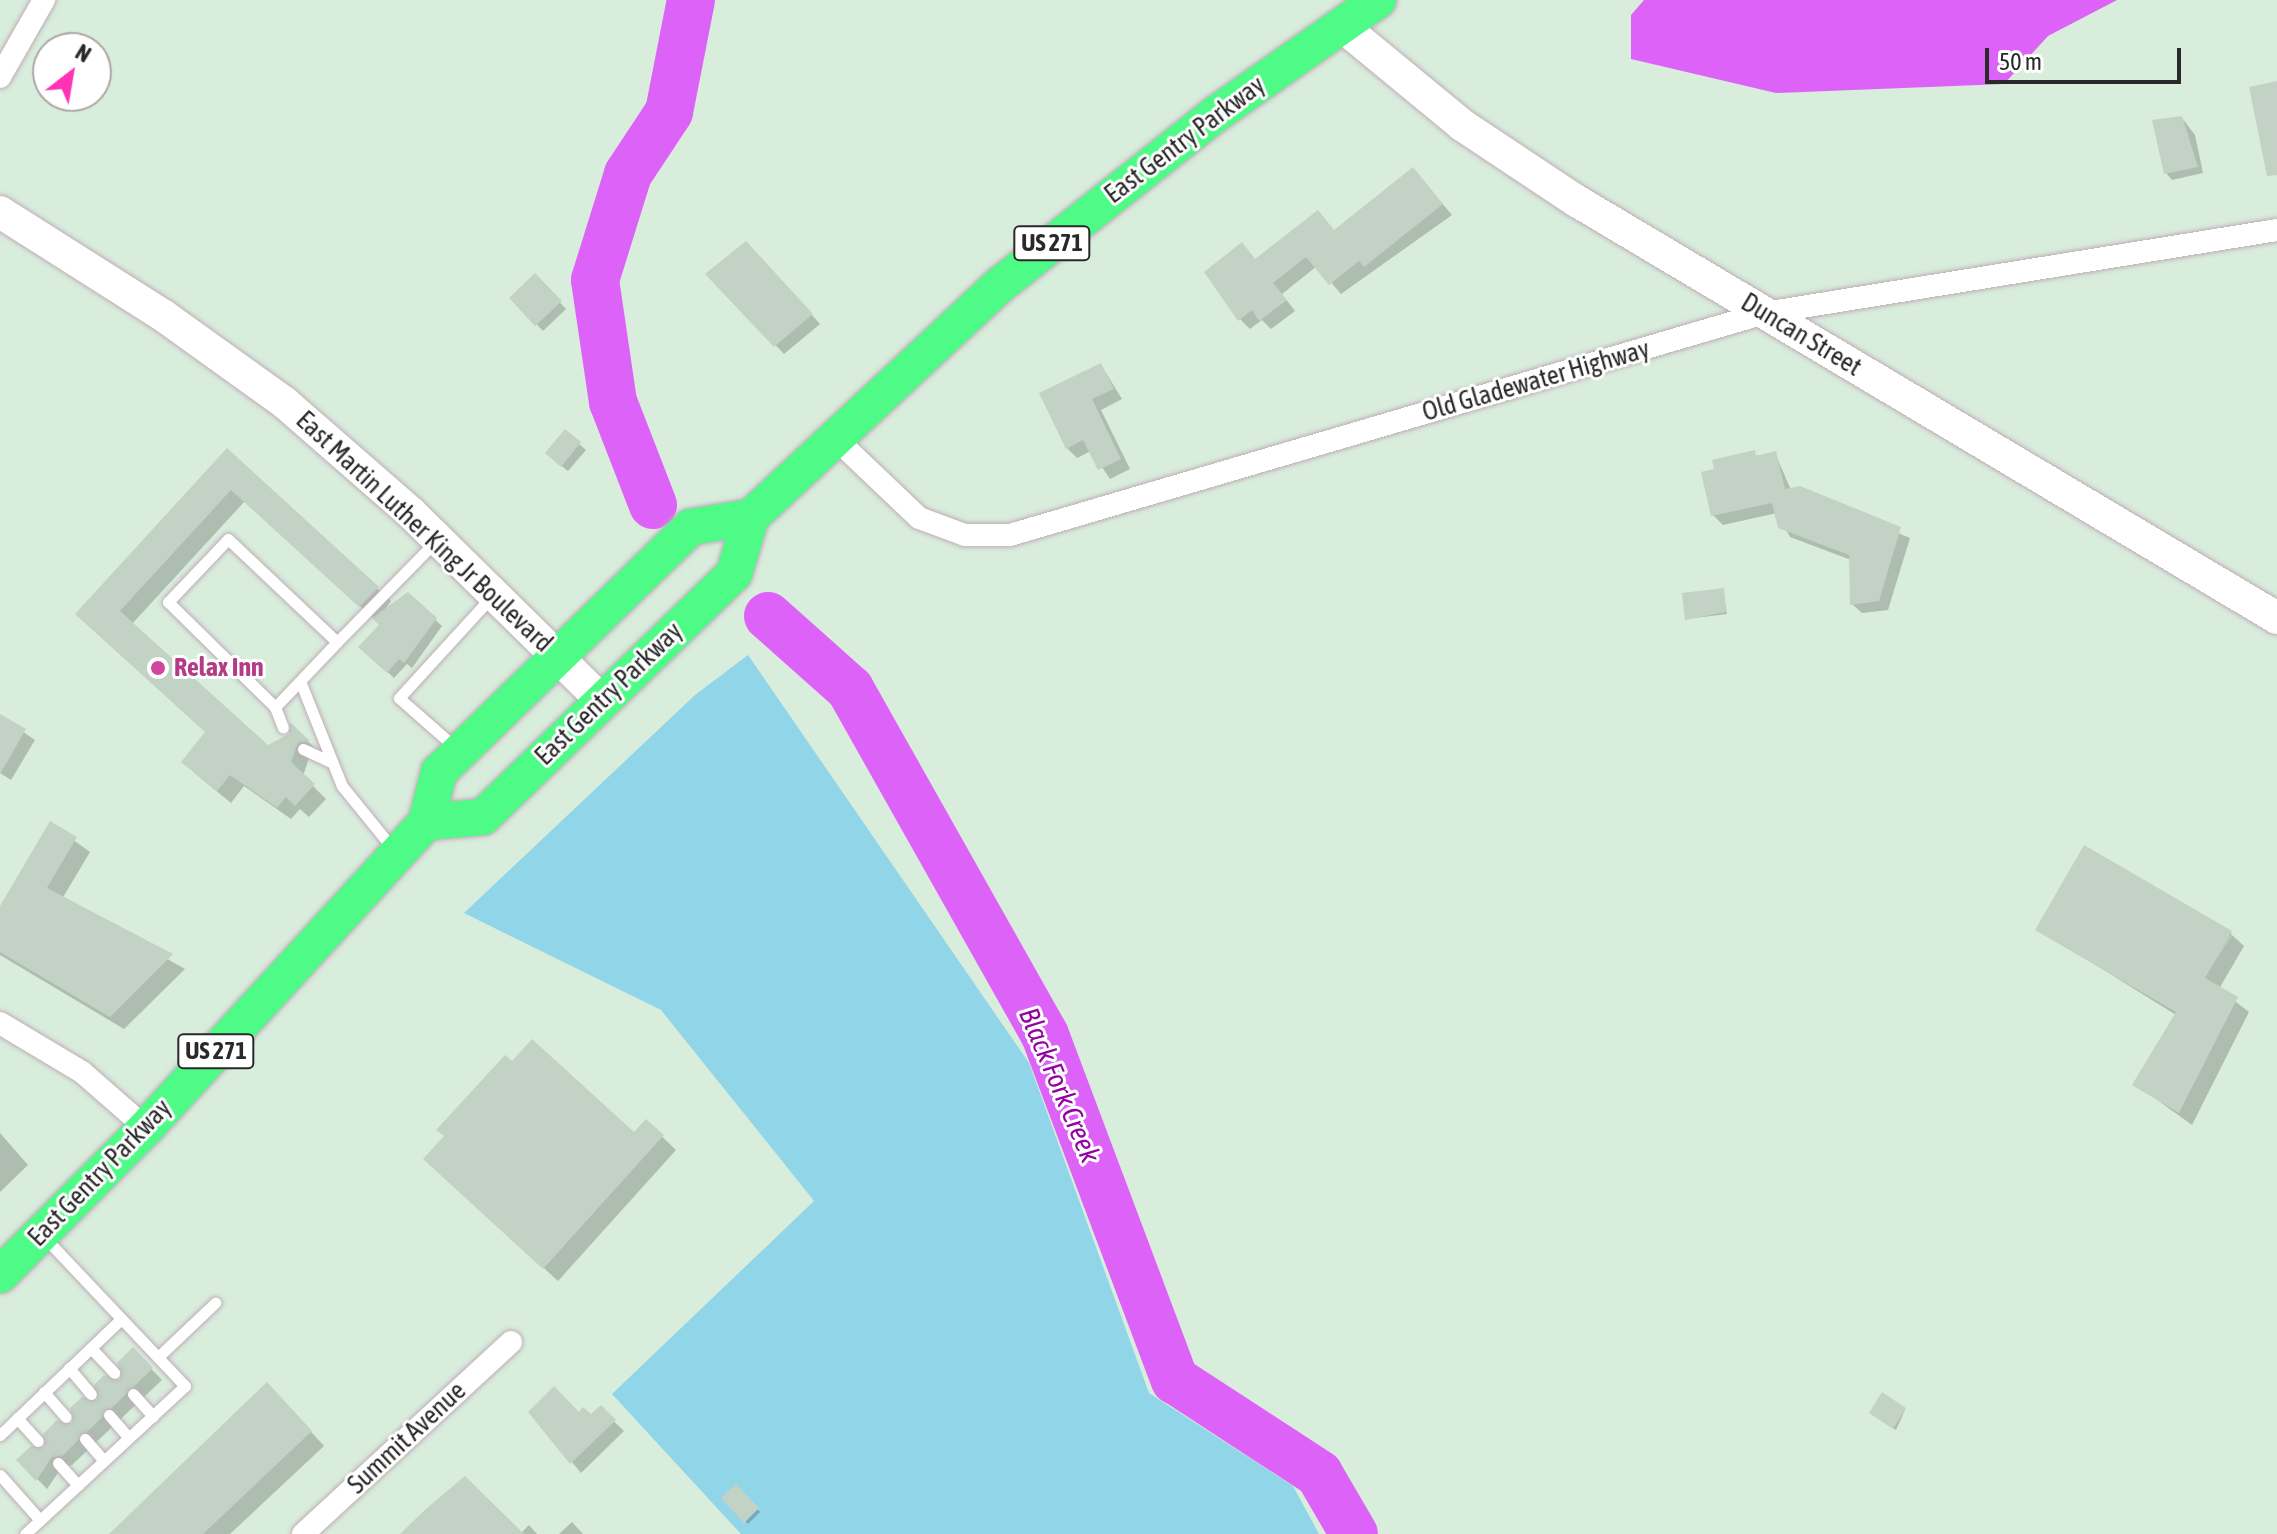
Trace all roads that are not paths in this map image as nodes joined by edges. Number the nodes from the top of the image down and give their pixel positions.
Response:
1 (44, 0) edge
2 (1378, 0) edge
3 (1342, 26) junction
4 (0, 77) edge
5 (0, 212) edge
6 (2277, 230) edge
7 (1765, 313) junction
8 (835, 438) junction
9 (751, 517) junction
10 (439, 538) junction
11 (494, 593) junction
12 (2277, 617) edge
13 (337, 642) junction
14 (558, 656) junction
15 (300, 681) junction
16 (602, 701) junction
17 (275, 707) junction
18 (283, 728) dead end
19 (303, 749) dead end
20 (460, 752) junction
21 (329, 761) junction
22 (426, 822) junction
23 (397, 854) junction
24 (0, 1023) edge
25 (146, 1128) junction
26 (41, 1234) junction
27 (0, 1275) edge
28 (215, 1303) dead end
29 (121, 1319) junction
30 (511, 1342) dead end
31 (91, 1348) junction
32 (158, 1357) junction
33 (69, 1368) junction
34 (114, 1373) dead end
35 (44, 1392) junction
36 (91, 1394) dead end
37 (133, 1394) dead end
38 (109, 1415) dead end
39 (153, 1416) junction
40 (66, 1417) dead end
41 (17, 1418) junction
42 (0, 1435) edge
43 (129, 1438) junction
44 (85, 1439) dead end
45 (38, 1441) dead end
46 (104, 1461) junction
47 (58, 1463) dead end
48 (0, 1475) edge
49 (78, 1485) junction
50 (40, 1520) junction
51 (25, 1534) edge
52 (303, 1534) edge

1 - 4 street
2 - 3 main road, East Gentry Parkway / US 271
3 - 7 street, Duncan Street
3 - 8 main road, East Gentry Parkway / US 271
5 - 10 street, East Martin Luther King Jr Boulevard
6 - 7 street, Old Gladewater Highway
7 - 8 street, Old Gladewater Highway
7 - 12 street, Duncan Street
8 - 9 main road, East Gentry Parkway / US 271
9 - 14 main road, East Gentry Parkway / US 271
9 - 16 main road, East Gentry Parkway
10 - 11 street, East Martin Luther King Jr Boulevard
10 - 13 lane
11 - 14 street, East Martin Luther King Jr Boulevard
11 - 20 lane
13 - 15 lane
13 - 17 lane
14 - 16 street, East Martin Luther King Jr Boulevard
14 - 20 main road, East Gentry Parkway / US 271
15 - 17 lane
15 - 21 lane
16 - 22 main road, East Gentry Parkway
17 - 18 lane
19 - 21 lane
20 - 22 main road, East Gentry Parkway / US 271
21 - 23 lane
22 - 23 main road, East Gentry Parkway / US 271
23 - 25 main road, East Gentry Parkway / US 271
24 - 25 street
25 - 26 main road, East Gentry Parkway / US 271
26 - 27 main road, East Gentry Parkway / US 271
26 - 29 lane
28 - 32 lane
29 - 31 lane
29 - 32 lane
30 - 52 street, Summit Avenue
31 - 33 lane
31 - 34 lane
32 - 39 lane
33 - 35 lane
33 - 36 lane
35 - 40 lane
35 - 41 lane
37 - 39 lane
38 - 43 lane
39 - 43 lane
41 - 42 lane
41 - 45 lane
43 - 46 lane
44 - 46 lane
46 - 49 lane
47 - 49 lane
48 - 50 lane
49 - 50 lane
50 - 51 lane

